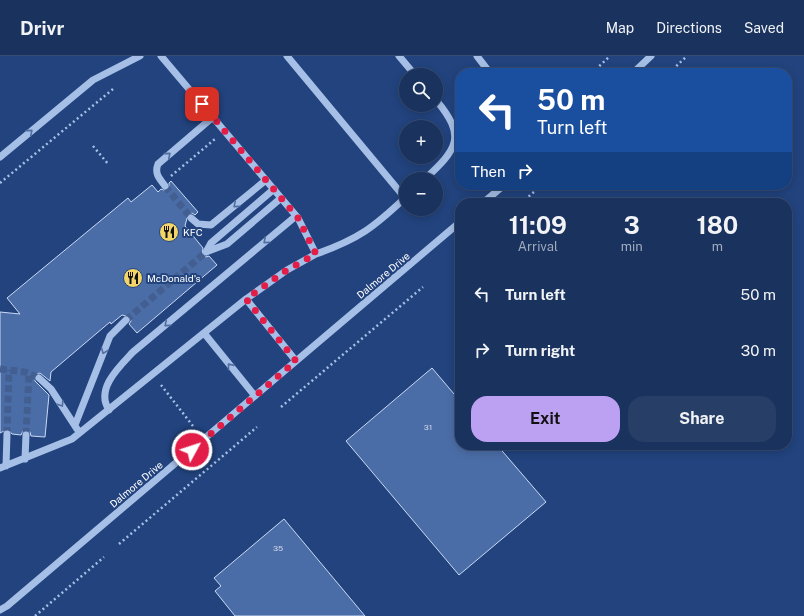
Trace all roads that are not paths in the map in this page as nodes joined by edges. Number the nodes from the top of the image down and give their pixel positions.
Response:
1 (140, 56) edge
2 (161, 56) edge
3 (287, 56) edge
4 (399, 56) edge
5 (477, 56) edge
6 (650, 56) edge
7 (409, 68) edge
8 (486, 68) edge
9 (638, 68) edge
10 (443, 109) edge
11 (213, 117) junction
12 (0, 157) edge
13 (433, 172) edge
14 (266, 180) junction
15 (165, 183) tunnel mouth
16 (274, 190) junction
17 (498, 190) edge
18 (399, 191) edge
19 (281, 198) junction
20 (489, 198) edge
21 (399, 204) edge
22 (296, 216) junction
23 (191, 218) tunnel mouth
24 (455, 226) edge
25 (316, 254) junction
26 (246, 299) junction
27 (126, 320) tunnel mouth
28 (204, 333) junction
29 (296, 361) junction
30 (39, 378) tunnel mouth
31 (255, 396) junction
32 (109, 410) junction
33 (75, 426) junction
34 (7, 434) tunnel mouth
35 (80, 434) junction
36 (26, 435) tunnel mouth
37 (25, 459) junction
38 (3, 467) edge
39 (7, 606) junction
40 (0, 610) edge
41 (0, 615) edge

12 -> 1 street
2 - 11 street
3 - 18 street
4 - 7 street
5 - 8 street
6 - 9 street
10 - 13 street
11 - 14 street
15 -> 11 street
14 - 16 street
14 -> 23 street
16 - 19 street
16 - 19 street
17 - 20 street
19 - 22 street
21 - 25 street
22 - 25 street
22 -> 32 street
24 - 29 street, Dalmore Drive
25 - 26 street
26 - 28 street
26 - 29 street
27 -> 33 street
31 -> 28 street
28 - 32 street
29 - 31 street, Dalmore Drive
30 -> 33 street
31 - 39 street, Dalmore Drive
32 - 35 street
33 - 35 street
34 - 38 street
35 - 37 street
36 - 37 street
37 - 38 street
39 - 40 street, Dalmore Drive
39 - 41 street, Dalmore Drive

